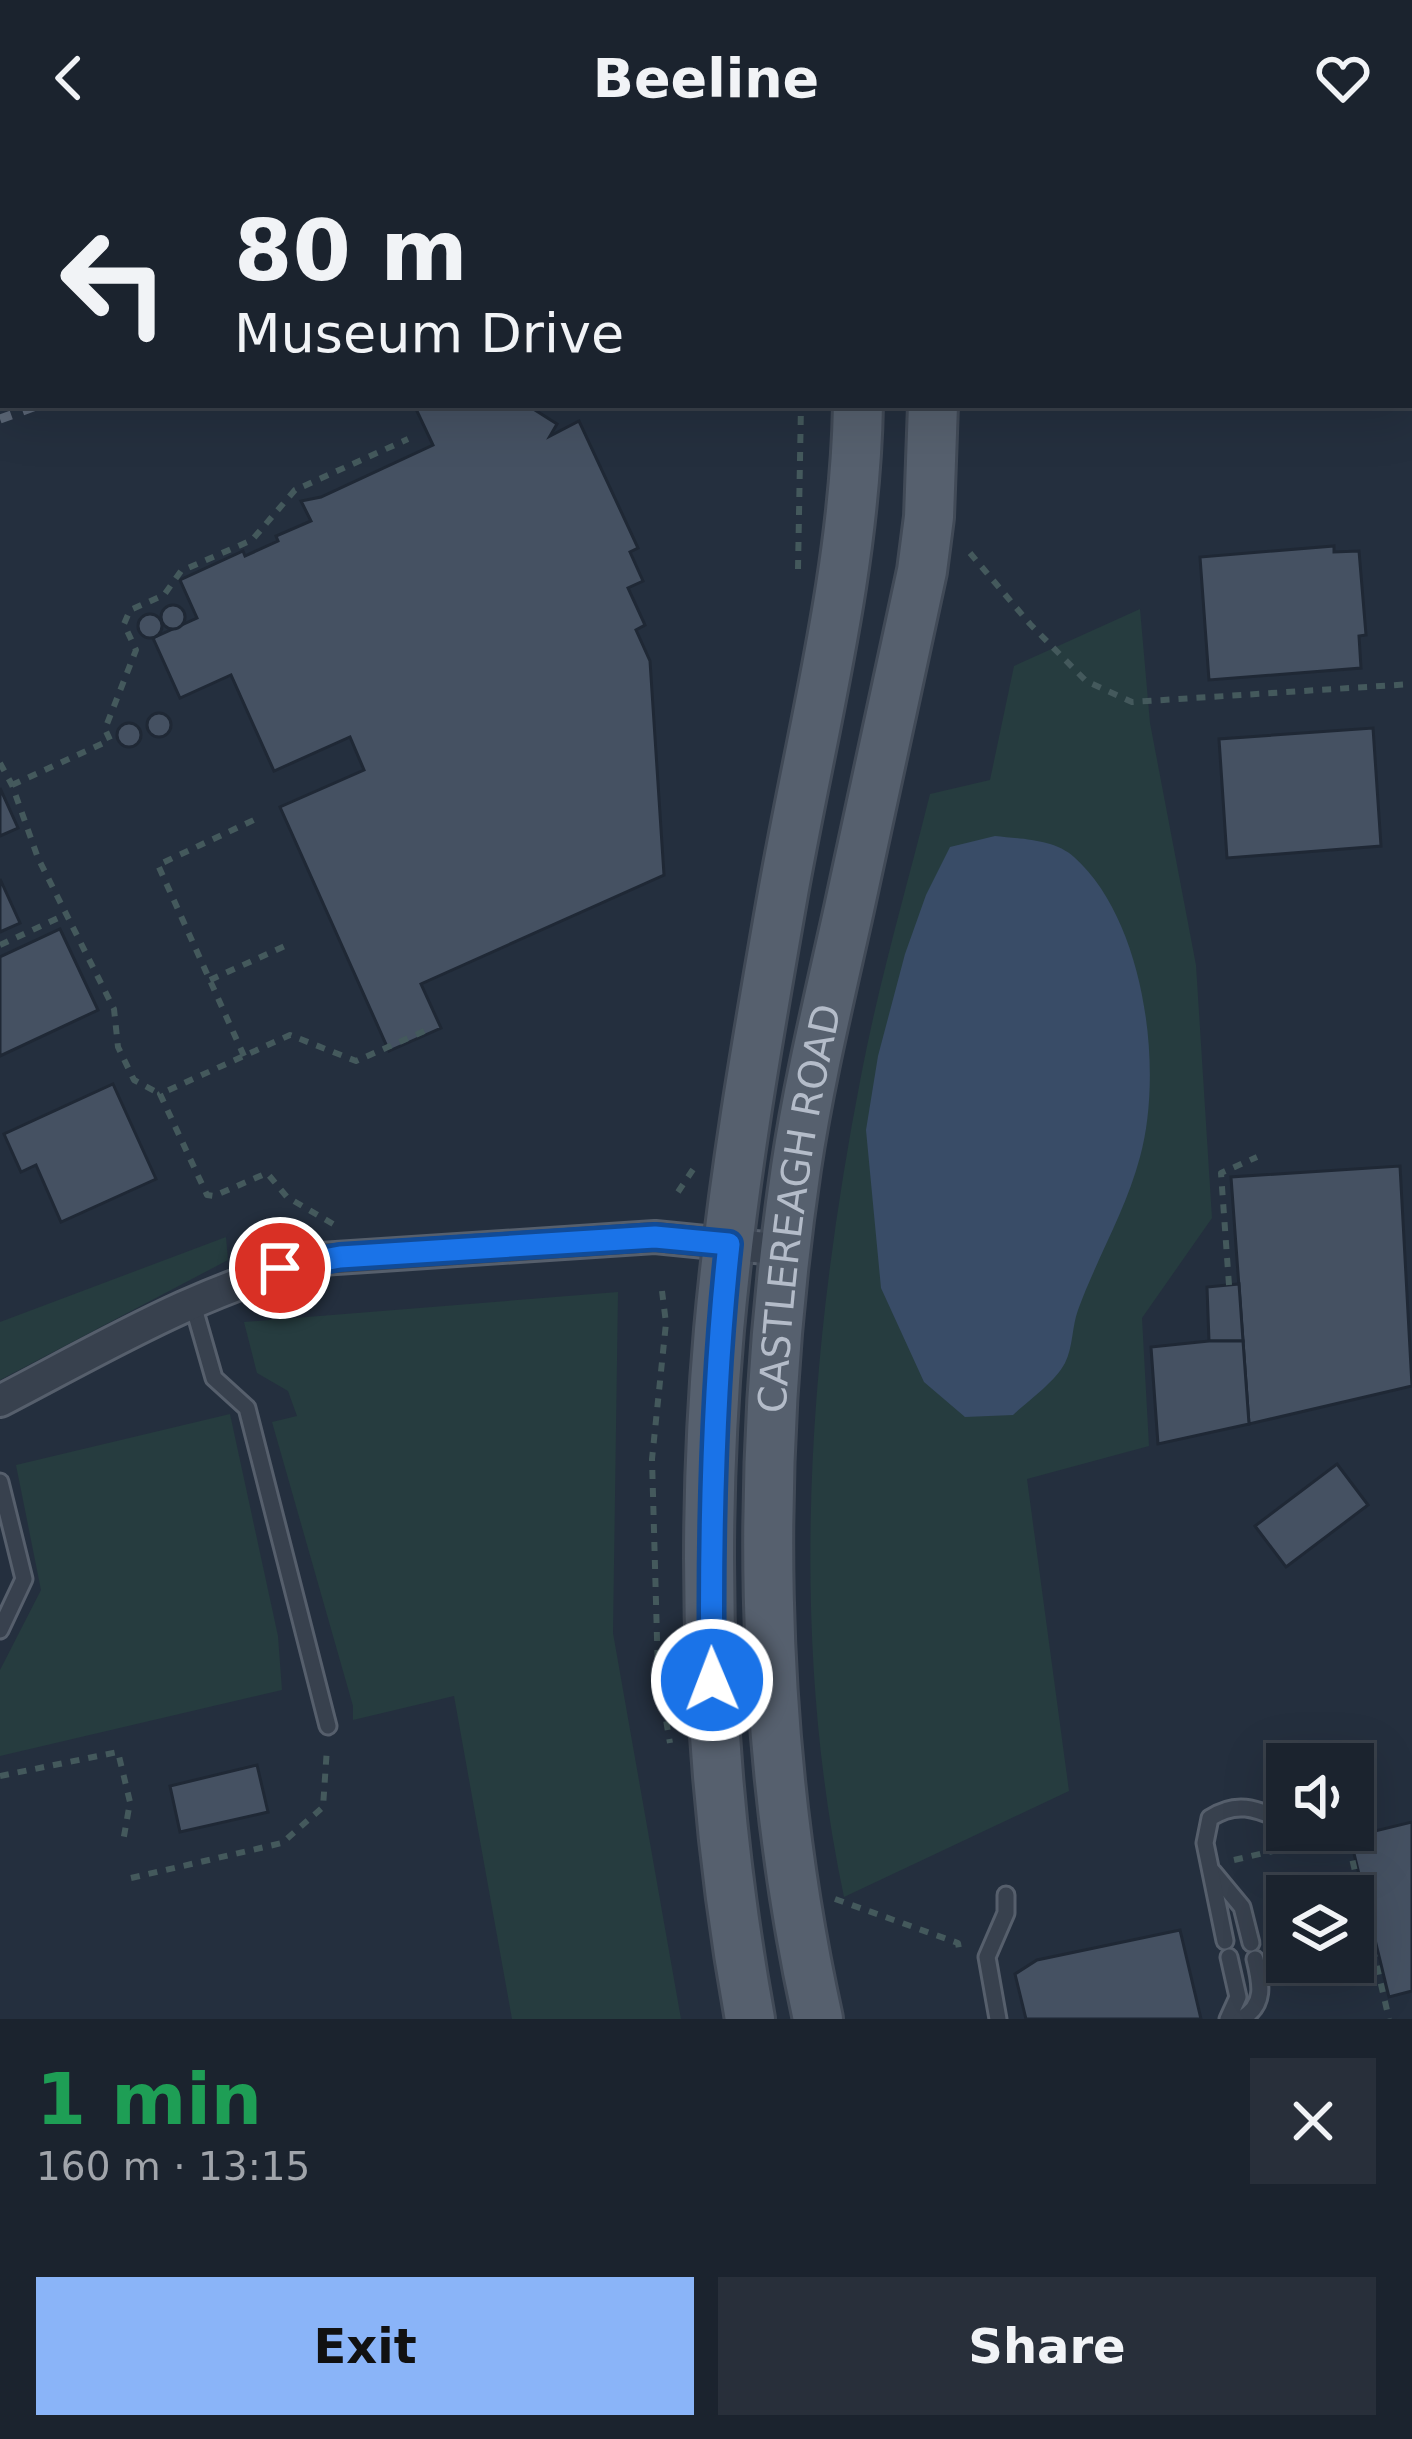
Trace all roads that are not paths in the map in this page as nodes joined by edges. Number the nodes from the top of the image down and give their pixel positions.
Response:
1 (858, 408) edge
2 (933, 408) edge
3 (729, 1244) junction
4 (786, 1250) junction
5 (192, 1301) junction
6 (0, 1401) edge
7 (0, 1482) edge
8 (0, 1630) edge
9 (328, 1726) road end
10 (1266, 1814) edge
11 (1217, 1866) junction
12 (1006, 1894) dead end
13 (750, 2019) edge
14 (818, 2019) edge
15 (998, 2019) edge
16 (1228, 2019) edge
17 (1241, 2019) edge

1 - 3 main road, CASTLEREAGH ROAD
2 - 4 main road, CASTLEREAGH ROAD
3 - 4 street
3 - 5 street
3 - 13 main road, CASTLEREAGH ROAD
4 - 14 main road, CASTLEREAGH ROAD
5 - 6 street
5 - 9 lane
7 - 8 lane
10 - 11 lane
11 - 16 lane
11 - 17 lane
12 - 15 lane

